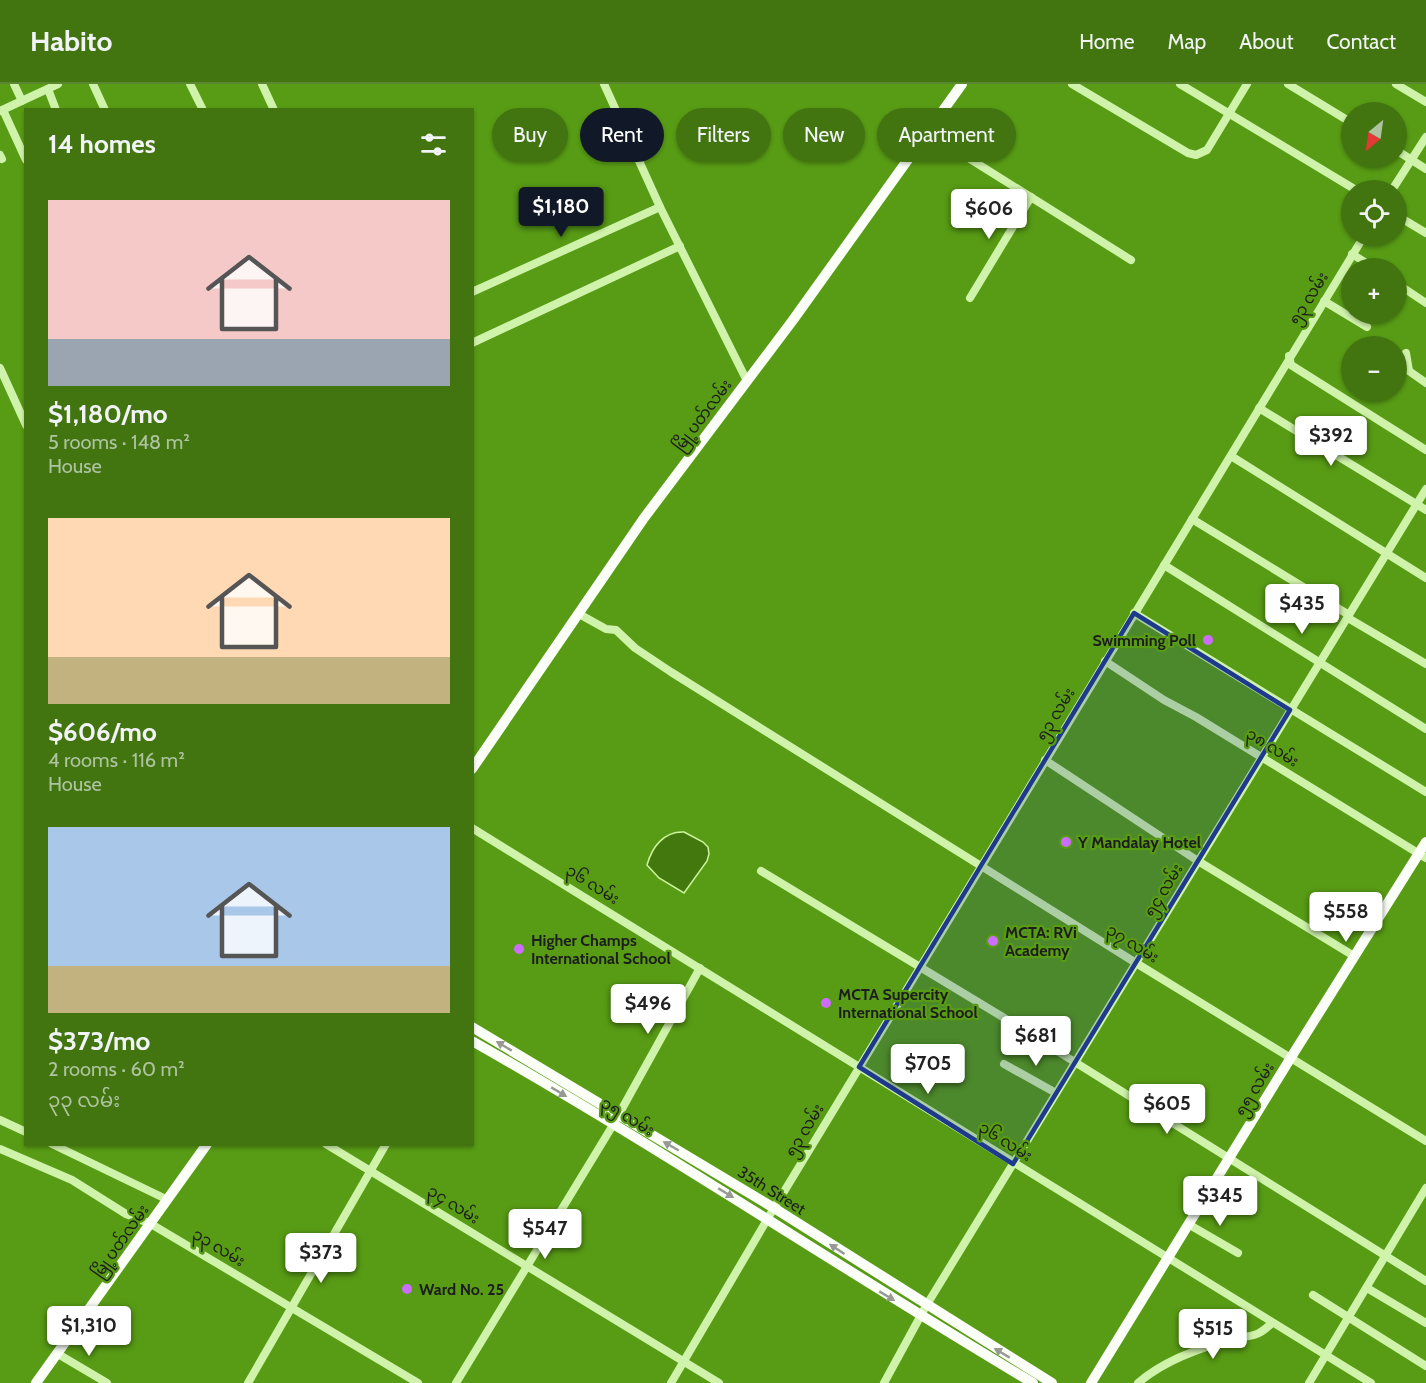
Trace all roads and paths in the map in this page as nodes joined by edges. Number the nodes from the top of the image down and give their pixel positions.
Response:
1 (14, 84) edge
2 (58, 84) edge
3 (93, 84) edge
4 (189, 84) edge
5 (262, 84) edge
6 (604, 84) edge
7 (962, 84) edge
8 (1072, 84) edge
9 (1180, 84) edge
10 (1247, 84) edge
11 (1396, 84) edge
12 (1291, 85) edge
13 (48, 89) junction
14 (22, 101) junction
15 (1426, 102) edge
16 (55, 108) edge
17 (104, 108) edge
18 (202, 108) edge
19 (273, 108) edge
20 (944, 108) edge
21 (2, 110) edge
22 (1228, 115) junction
23 (1341, 116) edge
24 (1426, 137) edge
25 (24, 156) edge
26 (1407, 156) edge
27 (1412, 159) junction
28 (905, 162) edge
29 (976, 162) edge
30 (1426, 169) edge
31 (1398, 180) edge
32 (1341, 181) edge
33 (1031, 196) junction
34 (660, 207) junction
35 (1407, 222) edge
36 (1426, 233) edge
37 (680, 246) junction
38 (1357, 246) edge
39 (1352, 254) junction
40 (1358, 258) edge
41 (1131, 260) dead end
42 (1407, 290) edge
43 (474, 291) edge
44 (970, 298) dead end
45 (1324, 301) junction
46 (1426, 303) edge
47 (1367, 327) dead end
48 (474, 342) edge
49 (1289, 356) junction
50 (1407, 359) edge
51 (0, 369) edge
52 (747, 381) junction
53 (1426, 383) edge
54 (1260, 408) junction
55 (24, 421) edge
56 (1426, 450) edge
57 (1231, 456) junction
58 (1426, 489) edge
59 (1417, 504) junction
60 (1426, 510) edge
61 (1192, 519) junction
62 (1387, 554) junction
63 (1164, 566) junction
64 (1426, 578) edge
65 (1134, 613) junction
66 (579, 614) junction
67 (1348, 616) junction
68 (1105, 661) junction
69 (1321, 662) junction
70 (1426, 664) edge
71 (1290, 710) junction
72 (1426, 729) edge
73 (1262, 757) junction
74 (1045, 760) junction
75 (474, 766) edge
76 (1426, 792) edge
77 (474, 829) edge
78 (1426, 842) edge
79 (1422, 856) edge
80 (1198, 861) junction
81 (982, 866) junction
82 (761, 871) dead end
83 (1354, 956) junction
84 (1136, 963) junction
85 (920, 967) junction
86 (700, 968) junction
87 (474, 1028) edge
88 (474, 1042) edge
89 (1290, 1059) junction
90 (1076, 1062) junction
91 (1004, 1064) dead end
92 (859, 1067) junction
93 (1056, 1093) junction
94 (0, 1120) edge
95 (616, 1120) junction
96 (24, 1131) edge
97 (1426, 1141) edge
98 (55, 1146) edge
99 (206, 1146) edge
100 (329, 1146) edge
101 (385, 1146) edge
102 (0, 1149) edge
103 (1229, 1158) junction
104 (1013, 1164) junction
105 (370, 1171) junction
106 (1426, 1188) edge
107 (168, 1200) junction
108 (771, 1213) junction
109 (151, 1224) junction
110 (1188, 1224) junction
111 (1238, 1253) dead end
112 (1385, 1256) junction
113 (1167, 1259) junction
114 (527, 1265) junction
115 (1426, 1281) edge
116 (1367, 1288) junction
117 (1313, 1295) dead end
118 (926, 1306) junction
119 (292, 1308) junction
120 (921, 1317) junction
121 (1348, 1319) junction
122 (1272, 1323) junction
123 (1426, 1323) edge
124 (58, 1354) junction
125 (1326, 1356) junction
126 (683, 1361) junction
127 (1426, 1366) edge
128 (1049, 1382) edge
129 (36, 1383) edge
130 (107, 1383) edge
131 (248, 1383) edge
132 (418, 1383) edge
133 (456, 1383) edge
134 (671, 1383) edge
135 (719, 1383) edge
136 (884, 1383) edge
137 (1033, 1383) edge
138 (1091, 1383) edge
139 (1138, 1383) edge
140 (1309, 1383) edge
141 (1371, 1383) edge

1 - 14 street
2 - 13 street
3 - 17 street
4 - 18 street
5 - 19 street
6 - 34 street
7 - 20 main road, မြို့ပတ်လမ်း
8 - 22 street
9 - 22 street
10 - 22 street
11 - 15 street
12 - 23 street
13 - 14 street
13 - 16 street
14 - 21 street
21 - 25 street
22 - 32 street
24 - 27 street
26 - 27 street
27 - 30 street
27 - 31 street
28 - 52 main road, မြို့ပတ်လမ်း
29 - 33 street
33 - 41 street
33 - 44 street
34 - 37 street
34 - 43 street
35 - 36 street
37 - 48 street
37 - 52 street
38 - 39 street, ၅၃ လမ်း
39 - 40 street
39 - 45 street, ၅၃ လမ်း
42 - 46 street
45 - 47 street
45 - 49 street, ၅၃ လမ်း
49 - 54 street, ၅၃ လမ်း
49 - 56 street
50 - 53 street
51 - 55 street
52 - 66 main road, မြို့ပတ်လမ်း
54 - 57 street, ၅၃ လမ်း
54 - 59 street
57 - 61 street, ၅၃ လမ်း
57 - 62 street
58 - 59 street, ၅၄ လမ်း
59 - 60 street
59 - 62 street, ၅၄ လမ်း
61 - 63 street, ၅၃ လမ်း
61 - 67 street
62 - 64 street
62 - 67 street, ၅၄ လမ်း
63 - 65 street, ၅၃ လမ်း
63 - 69 street
65 - 68 street, ၅၃ လမ်း
65 - 71 street
66 - 75 main road, မြို့ပတ်လမ်း
66 - 81 street, ၃၇ လမ်း
67 - 69 street, ၅၄ လမ်း
67 - 70 street
68 - 73 street, ၃၈ လမ်း
68 - 74 street, ၅၃ လမ်း
69 - 71 street, ၅၄ လမ်း
69 - 72 street
71 - 73 street, ၅၄ လမ်း
71 - 76 street
73 - 79 street, ၃၈ လမ်း
73 - 80 street, ၅၄ လမ်း
74 - 80 street
74 - 81 street, ၅၃ လမ်း
77 - 86 street, ၃၆ လမ်း
78 - 79 main road, ၅၅ လမ်း
79 - 83 main road, ၅၅ လမ်း
80 - 83 street
80 - 84 street, ၅၄ လမ်း
81 - 84 street, ၃၇ လမ်း
81 - 85 street, ၅၃ လမ်း
82 - 85 street
83 - 89 main road, ၅၅ လမ်း
84 - 89 street, ၃၇ လမ်း
84 - 90 street, ၅၄ လမ်း
85 - 90 street
85 - 92 street, ၅၃ လမ်း
86 - 92 street, ၃၆ လမ်း
86 - 95 street
95 -> 87 main road
88 -> 95 main road, ၃၅ လမ်း
89 - 97 street, ၃၇ လမ်း
89 - 103 main road, ၅၅ လမ်း
90 - 93 street, ၅၄ လမ်း
90 - 103 street
91 - 93 street
92 - 104 street, ၃၆ လမ်း
92 - 108 street, ၅၃ လမ်း
93 - 104 street, ၅၄ လမ်း
94 - 96 street
95 - 108 main road, ၃၅ လမ်း
95 - 114 street
98 - 107 street
99 - 107 main road, မြို့ပတ်လမ်း
100 - 105 street, ၃၄ လမ်း
101 - 105 street
102 - 109 street, ၃၃ လမ်း
103 - 110 main road, ၅၅ လမ်း
103 - 112 street
104 - 113 street, ၃၆ လမ်း
104 - 118 street, ၅၄ လမ်း
105 - 114 street, ၃၄ လမ်း
105 - 119 street
106 - 112 street
107 - 109 main road, မြို့ပတ်လမ်း
118 -> 108 main road, 35th Street
108 -> 120 main road, 35th Street
108 - 126 street, ၅၃ လမ်း
109 - 119 street, ၃၃ လမ်း
109 - 124 main road, မြို့ပတ်လမ်း
110 - 111 street
110 - 113 main road, ၅၅ လမ်း
112 - 115 street
112 - 116 street
113 - 122 street, ၃၆ လမ်း
113 - 138 main road, ၅၅ လမ်း
114 - 126 street, ၃၄ လမ်း
114 - 133 street
116 - 121 street
116 - 123 street
117 - 121 street
118 - 120 street, ၅၄ လမ်း
128 -> 118 main road, 35th Street
119 - 131 street
119 - 132 street, ၃၃ လမ်း
120 - 136 street, ၅၄ လမ်း
120 - 137 main road, 35th Street
121 - 125 street
121 - 127 street
122 - 125 street, ၃၆ လမ်း
122 - 139 street
124 - 129 main road, မြို့ပတ်လမ်း
124 - 130 street
125 - 140 street
125 - 141 street, ၃၆ လမ်း
126 - 134 street, ၅၃ လမ်း
126 - 135 street, ၃၄ လမ်း

